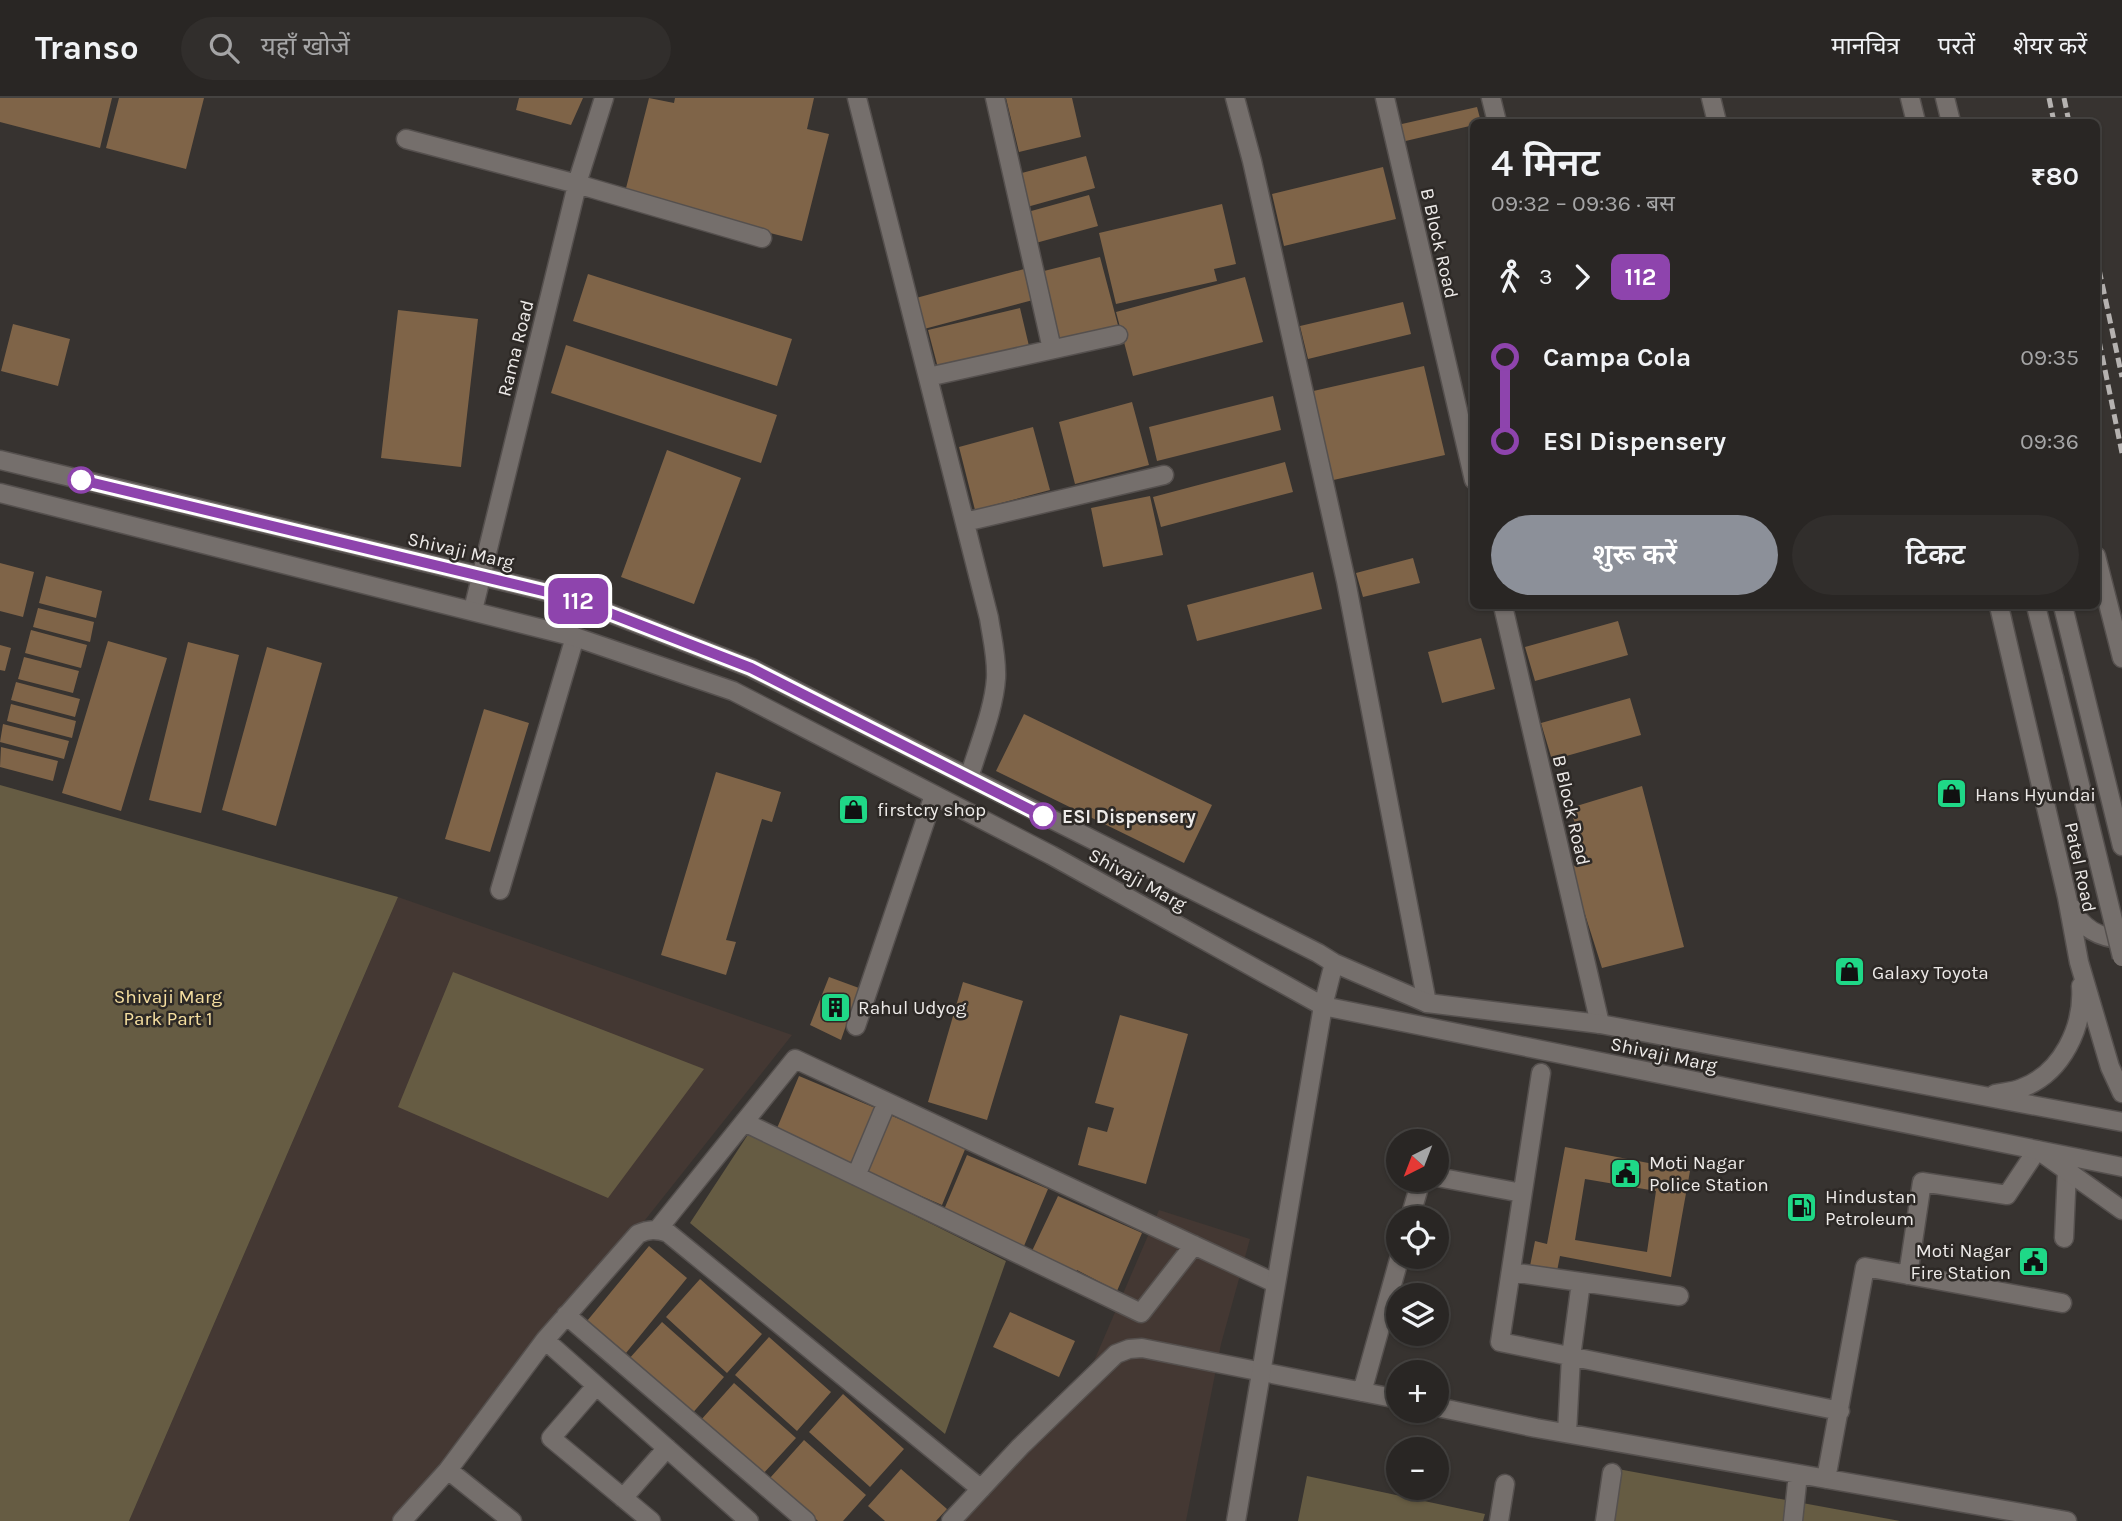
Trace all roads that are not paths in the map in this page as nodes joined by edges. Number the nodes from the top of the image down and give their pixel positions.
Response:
1 (604, 98) edge
2 (857, 98) edge
3 (995, 98) edge
4 (1235, 98) edge
5 (1385, 98) edge
6 (1491, 98) edge
7 (1710, 98) edge
8 (1910, 98) edge
9 (1945, 98) edge
10 (1496, 119) edge
11 (1716, 119) edge
12 (1915, 119) edge
13 (1950, 119) edge
14 (406, 139) dead end
15 (577, 184) junction
16 (762, 238) dead end
17 (1118, 335) dead end
18 (1052, 349) junction
19 (928, 377) junction
20 (0, 460) edge
21 (1470, 463) edge
22 (1164, 475) dead end
23 (0, 493) edge
24 (965, 522) junction
25 (2100, 571) edge
26 (482, 576) junction
27 (1504, 609) edge
28 (2000, 609) edge
29 (2037, 609) edge
30 (2064, 609) edge
31 (473, 610) junction
32 (575, 637) junction
33 (2122, 658) edge
34 (969, 778) junction
35 (934, 795) junction
36 (2122, 846) edge
37 (500, 890) dead end
38 (2067, 897) junction
39 (2122, 939) edge
40 (2122, 957) edge
41 (2079, 962) junction
42 (1334, 963) junction
43 (1427, 1003) junction
44 (1323, 1006) junction
45 (1600, 1024) junction
46 (856, 1026) dead end
47 (1541, 1073) dead end
48 (2122, 1093) edge
49 (1984, 1097) junction
50 (887, 1102) junction
51 (744, 1122) junction
52 (2122, 1122) edge
53 (2037, 1150) junction
54 (2122, 1167) edge
55 (2067, 1170) junction
56 (856, 1176) junction
57 (1449, 1179) edge
58 (1522, 1193) junction
59 (2122, 1210) edge
60 (659, 1229) junction
61 (2064, 1238) dead end
62 (1194, 1245) junction
63 (1395, 1269) edge
64 (1511, 1272) junction
65 (1908, 1275) junction
66 (1581, 1282) junction
67 (1275, 1283) junction
68 (1679, 1296) dead end
69 (2062, 1303) dead end
70 (566, 1315) junction
71 (545, 1340) junction
72 (1571, 1357) junction
73 (1260, 1371) junction
74 (596, 1386) junction
75 (1362, 1392) junction
76 (1386, 1397) edge
77 (1449, 1409) edge
78 (1840, 1411) junction
79 (1567, 1433) junction
80 (667, 1448) junction
81 (447, 1470) junction
82 (1612, 1473) dead end
83 (1798, 1474) junction
84 (1826, 1479) junction
85 (1505, 1484) dead end
86 (981, 1489) junction
87 (623, 1498) junction
88 (737, 1517) edge
89 (402, 1521) edge
90 (512, 1521) edge
91 (651, 1521) edge
92 (806, 1521) edge
93 (951, 1521) edge
94 (1236, 1521) edge
95 (1499, 1521) edge
96 (1605, 1521) edge
97 (1793, 1521) edge
98 (2067, 1521) edge

1 - 15 street, Rama Road
2 - 19 street
3 - 18 street
4 - 43 street
5 - 21 street, B Block Road
6 - 10 street
7 - 11 street
8 - 12 street
9 - 13 street
14 - 15 street
15 - 16 street
15 - 26 street, Rama Road
17 - 18 street
18 - 19 street
19 - 24 street
20 - 26 street, Shivaji Marg
22 - 24 street
23 - 31 street, Shivaji Marg
24 - 34 street
25 - 33 street
26 - 31 street, Rama Road
26 - 34 street, Shivaji Marg
27 - 45 street, B Block Road
28 - 38 street, Patel Road
29 - 40 street, bridge
30 - 36 street
31 - 32 street, Shivaji Marg
32 - 35 street, Shivaji Marg
32 - 37 street
34 - 42 street, Shivaji Marg
35 - 44 street, Shivaji Marg
35 - 46 street
38 - 39 street
38 - 41 street, Patel Road
41 - 48 street, Patel Road
41 - 49 street
42 - 43 street, Shivaji Marg
42 - 44 street
43 - 45 street, Shivaji Marg
44 - 53 street, Shivaji Marg
44 - 67 street
45 - 49 street, Shivaji Marg
47 - 58 street
49 - 52 street, Shivaji Marg
50 - 51 street
50 - 56 street
50 - 62 street
51 - 56 street
51 - 60 street
53 - 54 street, Shivaji Marg
53 - 55 street
53 - 65 street
55 - 59 street
55 - 61 street
56 - 62 street
57 - 58 street
58 - 64 street
60 - 70 street
60 - 86 street
62 - 67 street
63 - 75 street
64 - 66 street
64 - 72 street
65 - 69 street
65 - 78 street
66 - 68 street
66 - 72 street
67 - 73 street
70 - 71 street
70 - 92 street
71 - 74 street
71 - 81 street
72 - 78 street
72 - 79 street
73 - 75 street
73 - 86 street
73 - 94 street
74 - 80 street
74 - 87 street
75 - 76 street
77 - 79 street
78 - 84 street
79 - 83 street
80 - 87 street
80 - 88 street
81 - 89 street
81 - 90 street
82 - 96 street
83 - 84 street
83 - 97 street
84 - 98 street
85 - 95 street
86 - 93 street
87 - 91 street

